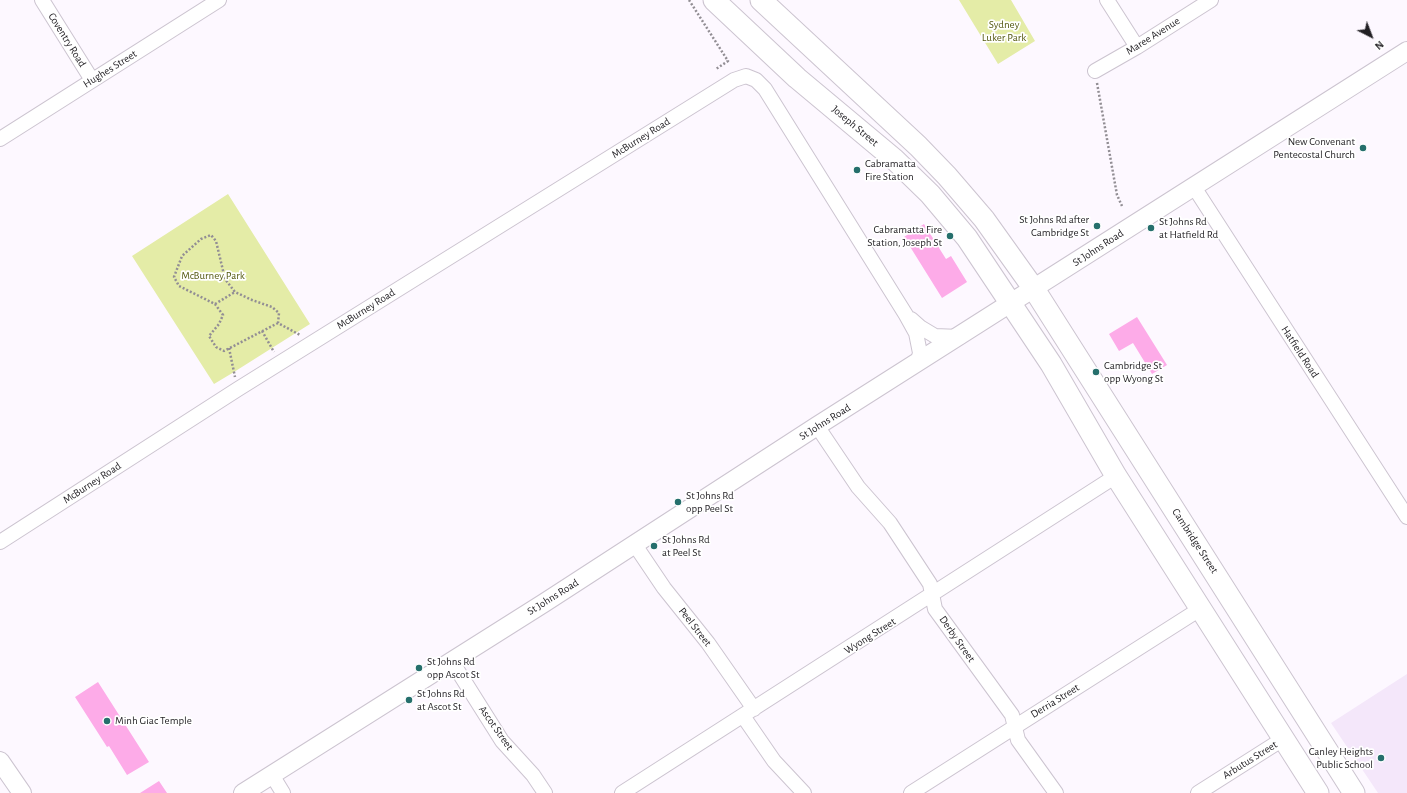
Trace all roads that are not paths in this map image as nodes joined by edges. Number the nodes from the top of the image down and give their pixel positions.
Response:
1 (42, 0) edge
2 (219, 0) edge
3 (714, 0) edge
4 (761, 0) edge
5 (1107, 0) edge
6 (1211, 0) edge
7 (1137, 47) junction
8 (1407, 51) edge
9 (1094, 71) road end
10 (92, 80) junction
11 (0, 139) edge
12 (1194, 187) junction
13 (1034, 289) junction
14 (1011, 304) junction
15 (906, 315) junction
16 (960, 337) junction
17 (917, 364) junction
18 (817, 426) junction
19 (1116, 476) junction
20 (1407, 517) edge
21 (0, 542) edge
22 (635, 545) junction
23 (932, 596) junction
24 (1200, 609) junction
25 (451, 660) junction
26 (749, 712) junction
27 (1015, 726) junction
28 (1283, 739) junction
29 (0, 761) edge
30 (272, 774) junction
31 (22, 793) edge
32 (243, 793) edge
33 (284, 793) edge
34 (545, 793) edge
35 (622, 793) edge
36 (804, 793) edge
37 (911, 793) edge
38 (1056, 793) edge
39 (1198, 793) edge
40 (1318, 793) edge
41 (1354, 793) edge

1 - 10 street, Coventry Road
2 - 10 street, Hughes Street
3 - 14 highway, Joseph Street
4 - 13 highway
5 - 7 street
6 - 7 street, Maree Avenue
7 - 9 street, Maree Avenue
8 - 12 main road, St Johns Road
10 - 11 street, Hughes Street
12 - 13 main road, St Johns Road
12 - 20 street, Hatfield Road
13 - 14 main road, St Johns Road
13 - 41 highway, Cambridge Street
14 - 16 main road, St Johns Road
14 - 19 highway
15 - 16 street
15 - 17 street
15 - 21 street, McBurney Road
16 - 17 main road, St Johns Road
17 - 18 main road, St Johns Road
18 - 22 main road, St Johns Road
18 - 23 street, Derby Street
19 - 23 street, Wyong Street
19 - 24 highway
22 - 25 main road, St Johns Road
22 - 26 street, Peel Street
23 - 26 street, Wyong Street
23 - 27 street, Derby Street
24 - 27 street, Derria Street
24 - 28 highway
25 - 30 main road, St Johns Road
25 - 34 street, Ascot Street
26 - 35 street, Wyong Street
26 - 36 street, Peel Street
27 - 37 street, Derria Street
27 - 38 street, Derby Street
28 - 39 street, Arbutus Street
28 - 40 highway
29 - 31 main road
30 - 32 main road, St Johns Road
30 - 33 street

